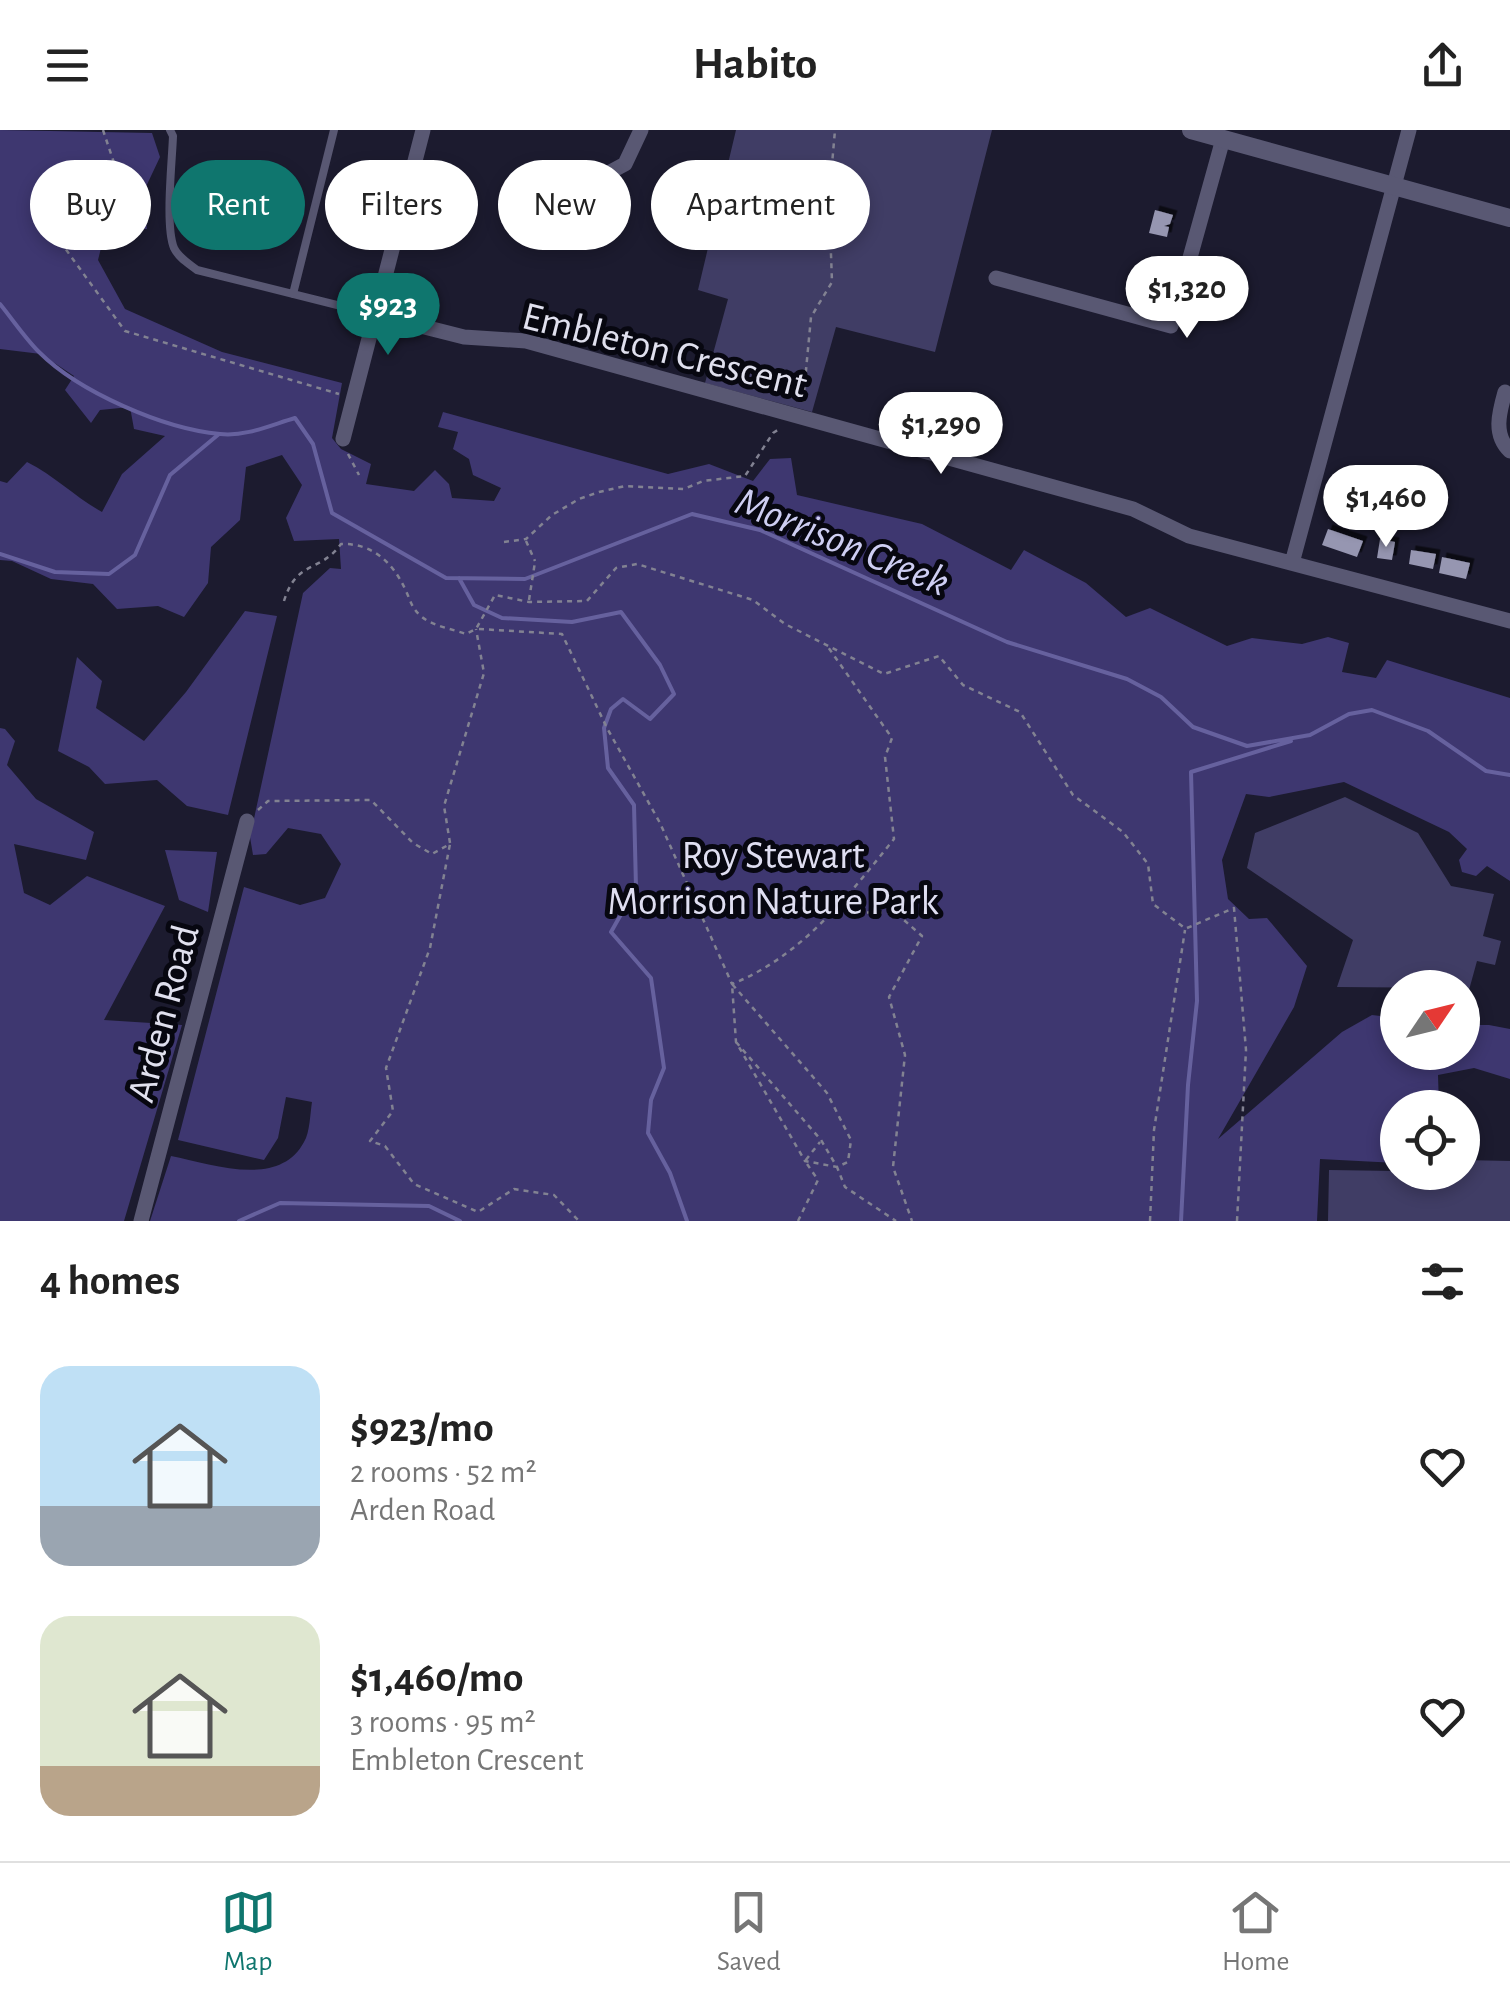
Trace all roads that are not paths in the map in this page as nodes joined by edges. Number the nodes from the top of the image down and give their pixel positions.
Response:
1 (170, 130) edge
2 (334, 130) edge
3 (423, 130) edge
4 (641, 130) edge
5 (1191, 130) edge
6 (1409, 130) edge
7 (1217, 135) edge
8 (627, 160) edge
9 (1394, 186) junction
10 (1510, 218) edge
11 (996, 278) dead end
12 (292, 294) junction
13 (376, 315) junction
14 (1505, 392) dead end
15 (343, 440) road end
16 (1510, 451) edge
17 (1292, 563) junction
18 (1510, 621) edge
19 (246, 821) road end
20 (141, 1221) edge

1 - 12 lane
2 - 12 lane
3 - 13 street
4 - 8 street
5 - 7 street
6 - 9 street
7 - 9 street
7 - 11 street
9 - 10 street
9 - 17 street
12 - 13 lane
13 - 15 street
13 - 17 street, Embleton Crescent
14 - 16 street
17 - 18 street, Embleton Crescent
19 - 20 street, Arden Road

